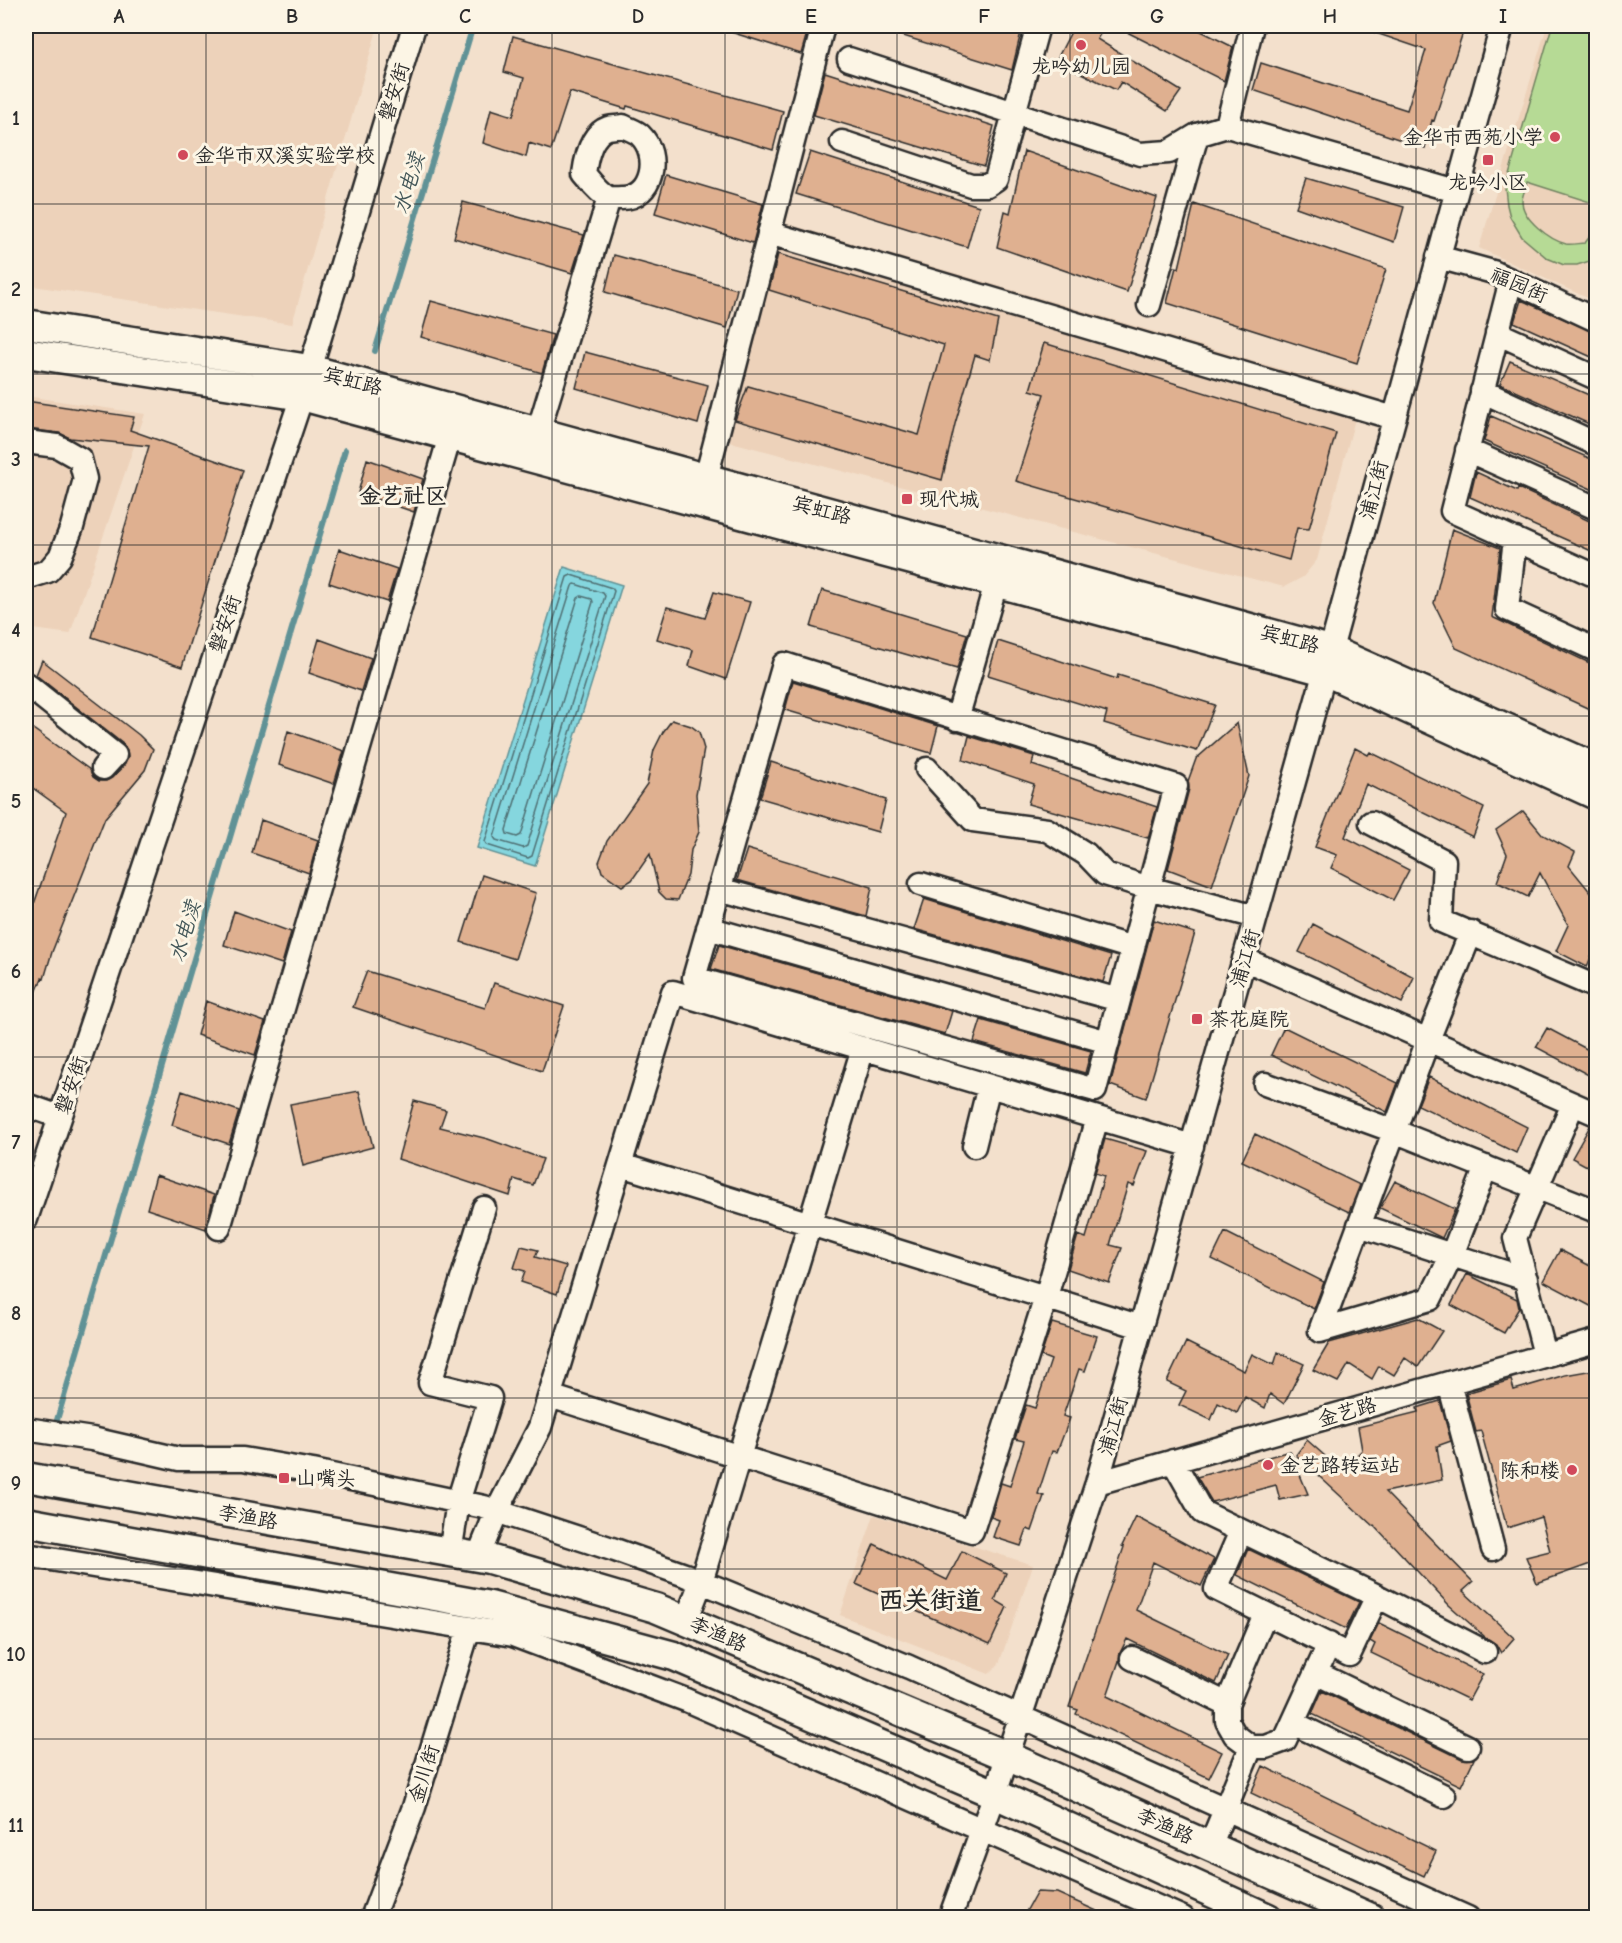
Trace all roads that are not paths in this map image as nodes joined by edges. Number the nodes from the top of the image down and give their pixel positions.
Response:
1 (414, 26) edge
2 (823, 26) edge
3 (1038, 26) edge
4 (1252, 26) edge
5 (1502, 26) edge
6 (849, 59) dead end
7 (1014, 113) junction
8 (1227, 126) junction
9 (1197, 135) junction
10 (842, 142) dead end
11 (1456, 191) junction
12 (609, 198) dead end
13 (769, 233) junction
14 (1438, 257) junction
15 (1511, 280) junction
16 (1149, 305) dead end
17 (1596, 320) edge
18 (26, 324) edge
19 (1497, 333) junction
20 (26, 353) edge
21 (1596, 378) edge
22 (306, 382) junction
23 (1482, 391) junction
24 (1394, 418) junction
25 (538, 432) junction
26 (450, 436) junction
27 (26, 442) edge
28 (1596, 444) edge
29 (1467, 450) junction
30 (706, 478) junction
31 (1596, 508) edge
32 (1515, 540) junction
33 (1596, 576) edge
34 (26, 578) edge
35 (996, 583) junction
36 (1596, 650) edge
37 (1328, 661) junction
38 (26, 684) edge
39 (957, 718) junction
40 (103, 768) dead end
41 (1596, 768) edge
42 (927, 769) dead end
43 (1596, 795) edge
44 (1371, 823) dead end
45 (921, 884) dead end
46 (1149, 888) junction
47 (719, 889) junction
48 (1256, 917) junction
49 (708, 928) junction
50 (1471, 932) junction
51 (1133, 948) junction
52 (1244, 959) junction
53 (1596, 987) edge
54 (1119, 1000) junction
55 (1428, 1040) junction
56 (1108, 1042) junction
57 (863, 1048) junction
58 (1265, 1084) dead end
59 (989, 1086) junction
60 (1573, 1104) junction
61 (26, 1105) edge
62 (1596, 1114) edge
63 (60, 1117) junction
64 (1097, 1118) junction
65 (1394, 1131) junction
66 (974, 1146) dead end
67 (1192, 1146) junction
68 (621, 1165) junction
69 (1486, 1167) junction
70 (1537, 1187) junction
71 (484, 1208) dead end
72 (1596, 1211) edge
73 (26, 1219) edge
74 (810, 1224) junction
75 (1359, 1225) junction
76 (219, 1228) dead end
77 (1452, 1255) junction
78 (1526, 1279) junction
79 (1046, 1297) junction
80 (1141, 1327) junction
81 (1596, 1341) edge
82 (1545, 1355) junction
83 (1449, 1383) junction
84 (550, 1396) junction
85 (26, 1429) edge
86 (739, 1457) junction
87 (1173, 1461) junction
88 (26, 1477) edge
89 (1097, 1483) junction
90 (458, 1502) junction
91 (497, 1511) junction
92 (26, 1522) edge
93 (1241, 1531) junction
94 (1493, 1549) dead end
95 (26, 1555) edge
96 (464, 1555) junction
97 (701, 1582) junction
98 (1377, 1596) junction
99 (1265, 1614) junction
100 (686, 1621) junction
101 (469, 1628) junction
102 (1329, 1644) junction
103 (1485, 1652) dead end
104 (1132, 1658) dead end
105 (1316, 1673) junction
106 (1227, 1704) junction
107 (1019, 1718) junction
108 (1293, 1723) junction
109 (1251, 1747) junction
110 (1468, 1748) dead end
111 (1007, 1756) junction
112 (995, 1794) junction
113 (1444, 1796) dead end
114 (1225, 1809) junction
115 (981, 1829) junction
116 (1210, 1846) junction
117 (372, 1917) edge
118 (950, 1917) edge
119 (1183, 1917) edge
120 (1268, 1917) edge
121 (1371, 1917) edge
122 (1468, 1917) edge

1 - 22 street, 磐安街
2 - 13 street
3 - 7 street
4 - 8 street
5 - 11 street, 浦江街
6 - 7 street
7 - 9 street
7 - 10 street
8 - 9 street
8 - 11 street
9 - 16 street
11 - 14 street, 浦江街
12 - 25 street
13 - 24 street
13 - 30 street
14 - 15 street, 福园街
14 - 24 street, 浦江街
15 - 17 street, 福园街
15 - 19 street
18 - 22 main road, 宾虹路
19 - 21 street
19 - 23 street
20 - 22 main road, 宾虹路
22 - 25 main road, 宾虹路
22 - 26 main road, 宾虹路
22 - 63 street, 磐安街
23 - 28 street
23 - 29 street
24 - 37 street, 浦江街
25 - 30 main road, 宾虹路
26 - 35 main road, 宾虹路
26 - 76 street
27 - 34 street
29 - 31 street
29 - 32 street
30 - 37 main road, 宾虹路
32 - 33 street
32 - 36 street
35 - 37 main road, 宾虹路
35 - 39 street
37 - 41 main road, 宾虹路
37 - 43 main road, 宾虹路
37 - 48 street, 浦江街
38 - 40 street
39 - 46 street
39 - 47 street
42 - 46 street
44 - 50 street
45 - 51 street
46 - 48 street
46 - 51 street
47 - 49 street
47 - 54 street
48 - 52 street, 浦江街
49 - 56 street
49 - 56 street
50 - 53 street
50 - 55 street
51 - 54 street
52 - 55 street
52 - 67 street, 浦江街
54 - 56 street
55 - 60 street
55 - 65 street
57 - 59 street
57 - 68 street
57 - 74 street
58 - 65 street
59 - 64 street
59 - 66 street
60 - 62 street
60 - 70 street
61 - 63 street
63 - 73 street, 磐安街
64 - 67 street
64 - 79 street
65 - 69 street
65 - 75 street
67 - 80 street, 浦江街
68 - 74 street
68 - 84 street
69 - 70 street
69 - 77 street
70 - 72 street
70 - 78 street
71 - 90 street
74 - 79 street
74 - 86 street
75 - 77 street
75 - 77 street
77 - 78 street
78 - 82 street
79 - 80 street
79 - 86 street
80 - 89 street, 浦江街
81 - 82 street, 金艺路
82 - 83 street, 金艺路
83 - 87 street, 金艺路
83 - 94 street
84 - 86 street
84 - 91 street
85 - 90 street
86 - 97 street
87 - 89 street, 金艺路
87 - 93 street
88 - 96 main road, 李渔路
89 - 107 street, 浦江街
90 - 91 street
90 - 96 street
91 - 96 street
91 - 97 street
92 - 112 main road, 李渔路
93 - 98 street
93 - 99 street
95 - 101 street
96 - 100 main road, 李渔路
97 - 100 street
97 - 107 street
98 - 102 street
98 - 103 street
99 - 102 street
99 - 106 street
100 - 111 main road, 李渔路
101 - 115 street
101 - 117 street, 金川街
102 - 105 street
104 - 106 street
105 - 108 street
105 - 110 street
106 - 109 street
107 - 111 street, 浦江街
107 - 114 street
108 - 109 street
108 - 113 street
109 - 114 street
111 - 112 street, 浦江街
111 - 116 main road, 李渔路
112 - 115 street, 浦江街
112 - 120 main road, 李渔路
114 - 116 street
114 - 122 street
115 - 118 street, 浦江街
115 - 119 street
116 - 121 main road, 李渔路

